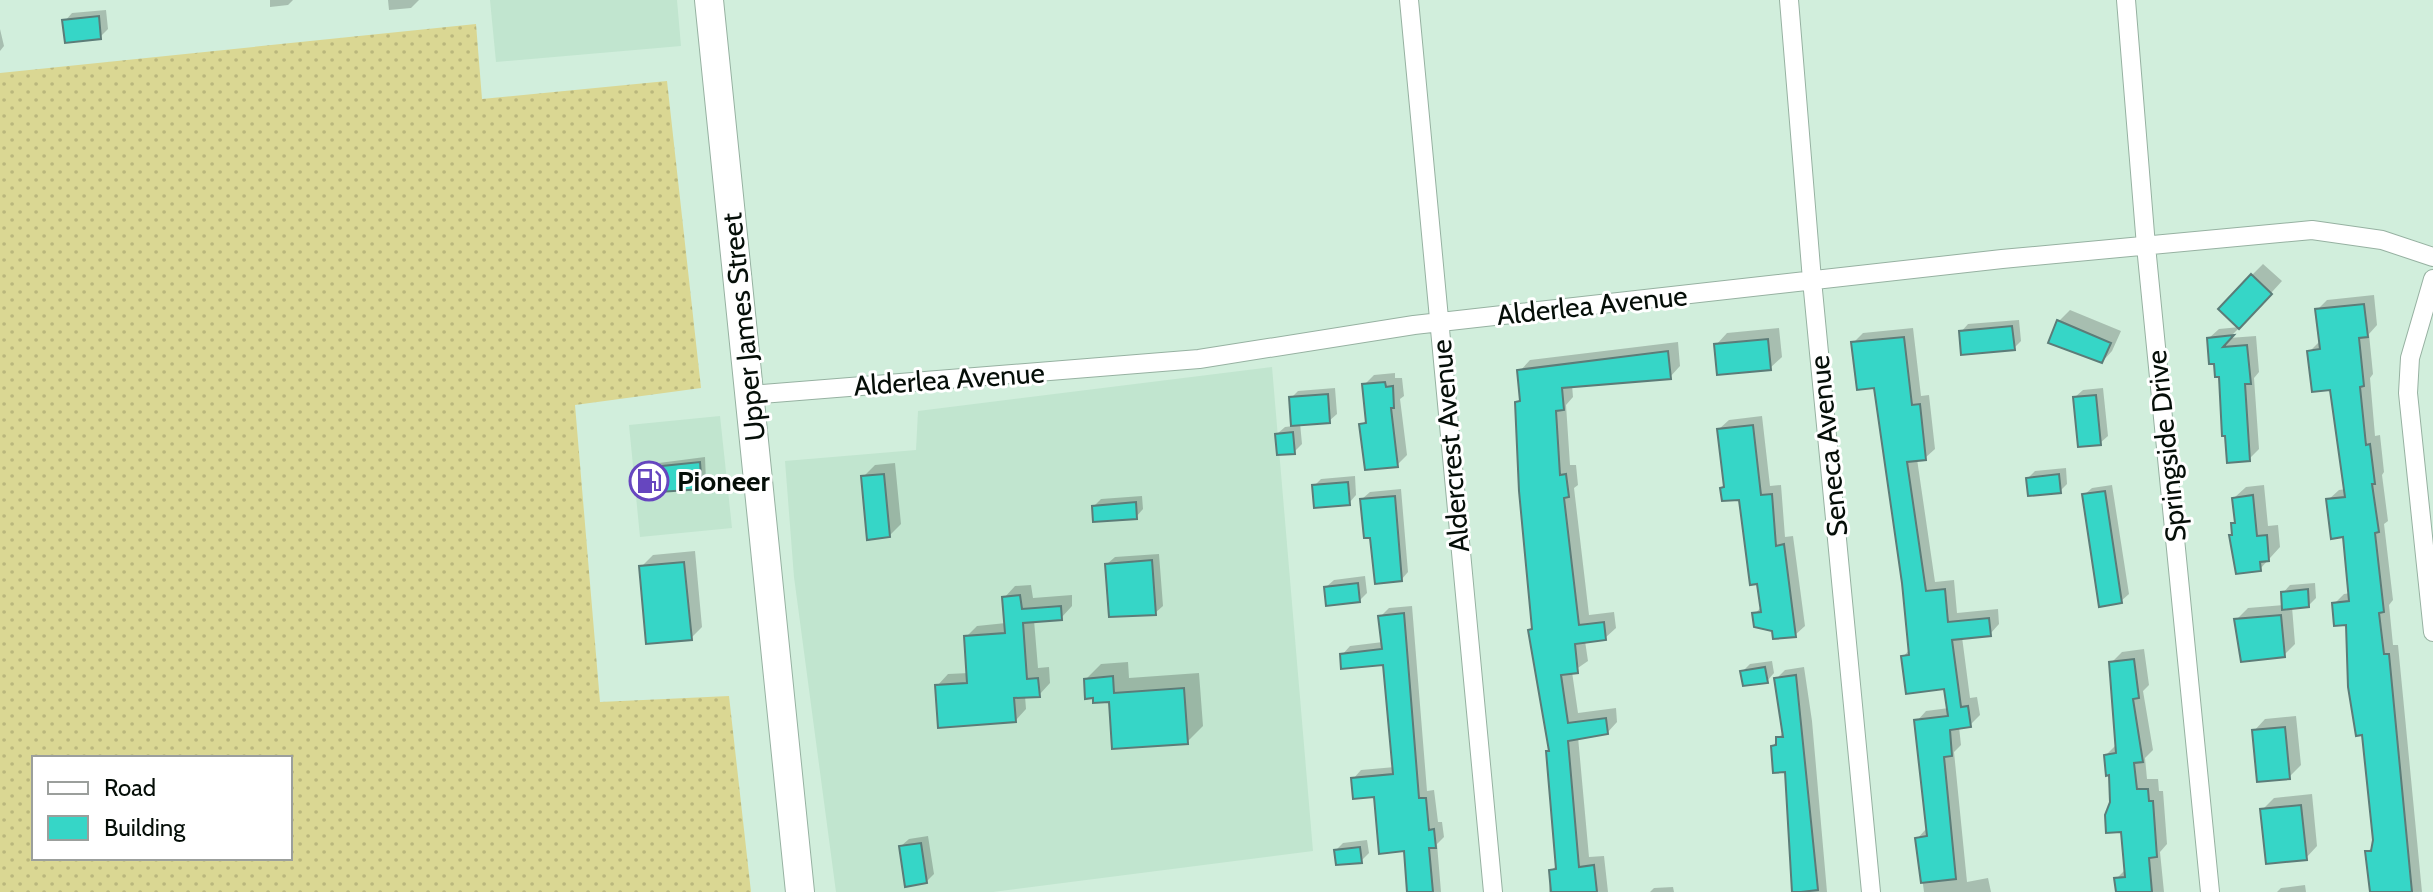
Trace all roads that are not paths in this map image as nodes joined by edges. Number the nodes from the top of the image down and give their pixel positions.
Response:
1 (709, 0) edge
2 (1409, 0) edge
3 (1789, 0) edge
4 (2126, 0) edge
5 (2146, 246) junction
6 (2433, 257) edge
7 (2433, 279) edge
8 (1812, 280) junction
9 (1439, 322) junction
10 (750, 395) junction
11 (2433, 632) edge
12 (800, 892) edge
13 (1493, 892) edge
14 (1871, 892) edge
15 (2210, 892) edge

1 - 10 main road, Upper James Street
2 - 9 street, Aldercrest Avenue
3 - 8 street, Seneca Avenue
4 - 5 street, Springside Drive
5 - 6 street, Alderlea Avenue
5 - 8 street, Alderlea Avenue
5 - 15 street, Springside Drive
7 - 11 street
8 - 9 street, Alderlea Avenue
8 - 14 street, Seneca Avenue
9 - 10 street, Alderlea Avenue
9 - 13 street, Aldercrest Avenue
10 - 12 main road, Upper James Street

